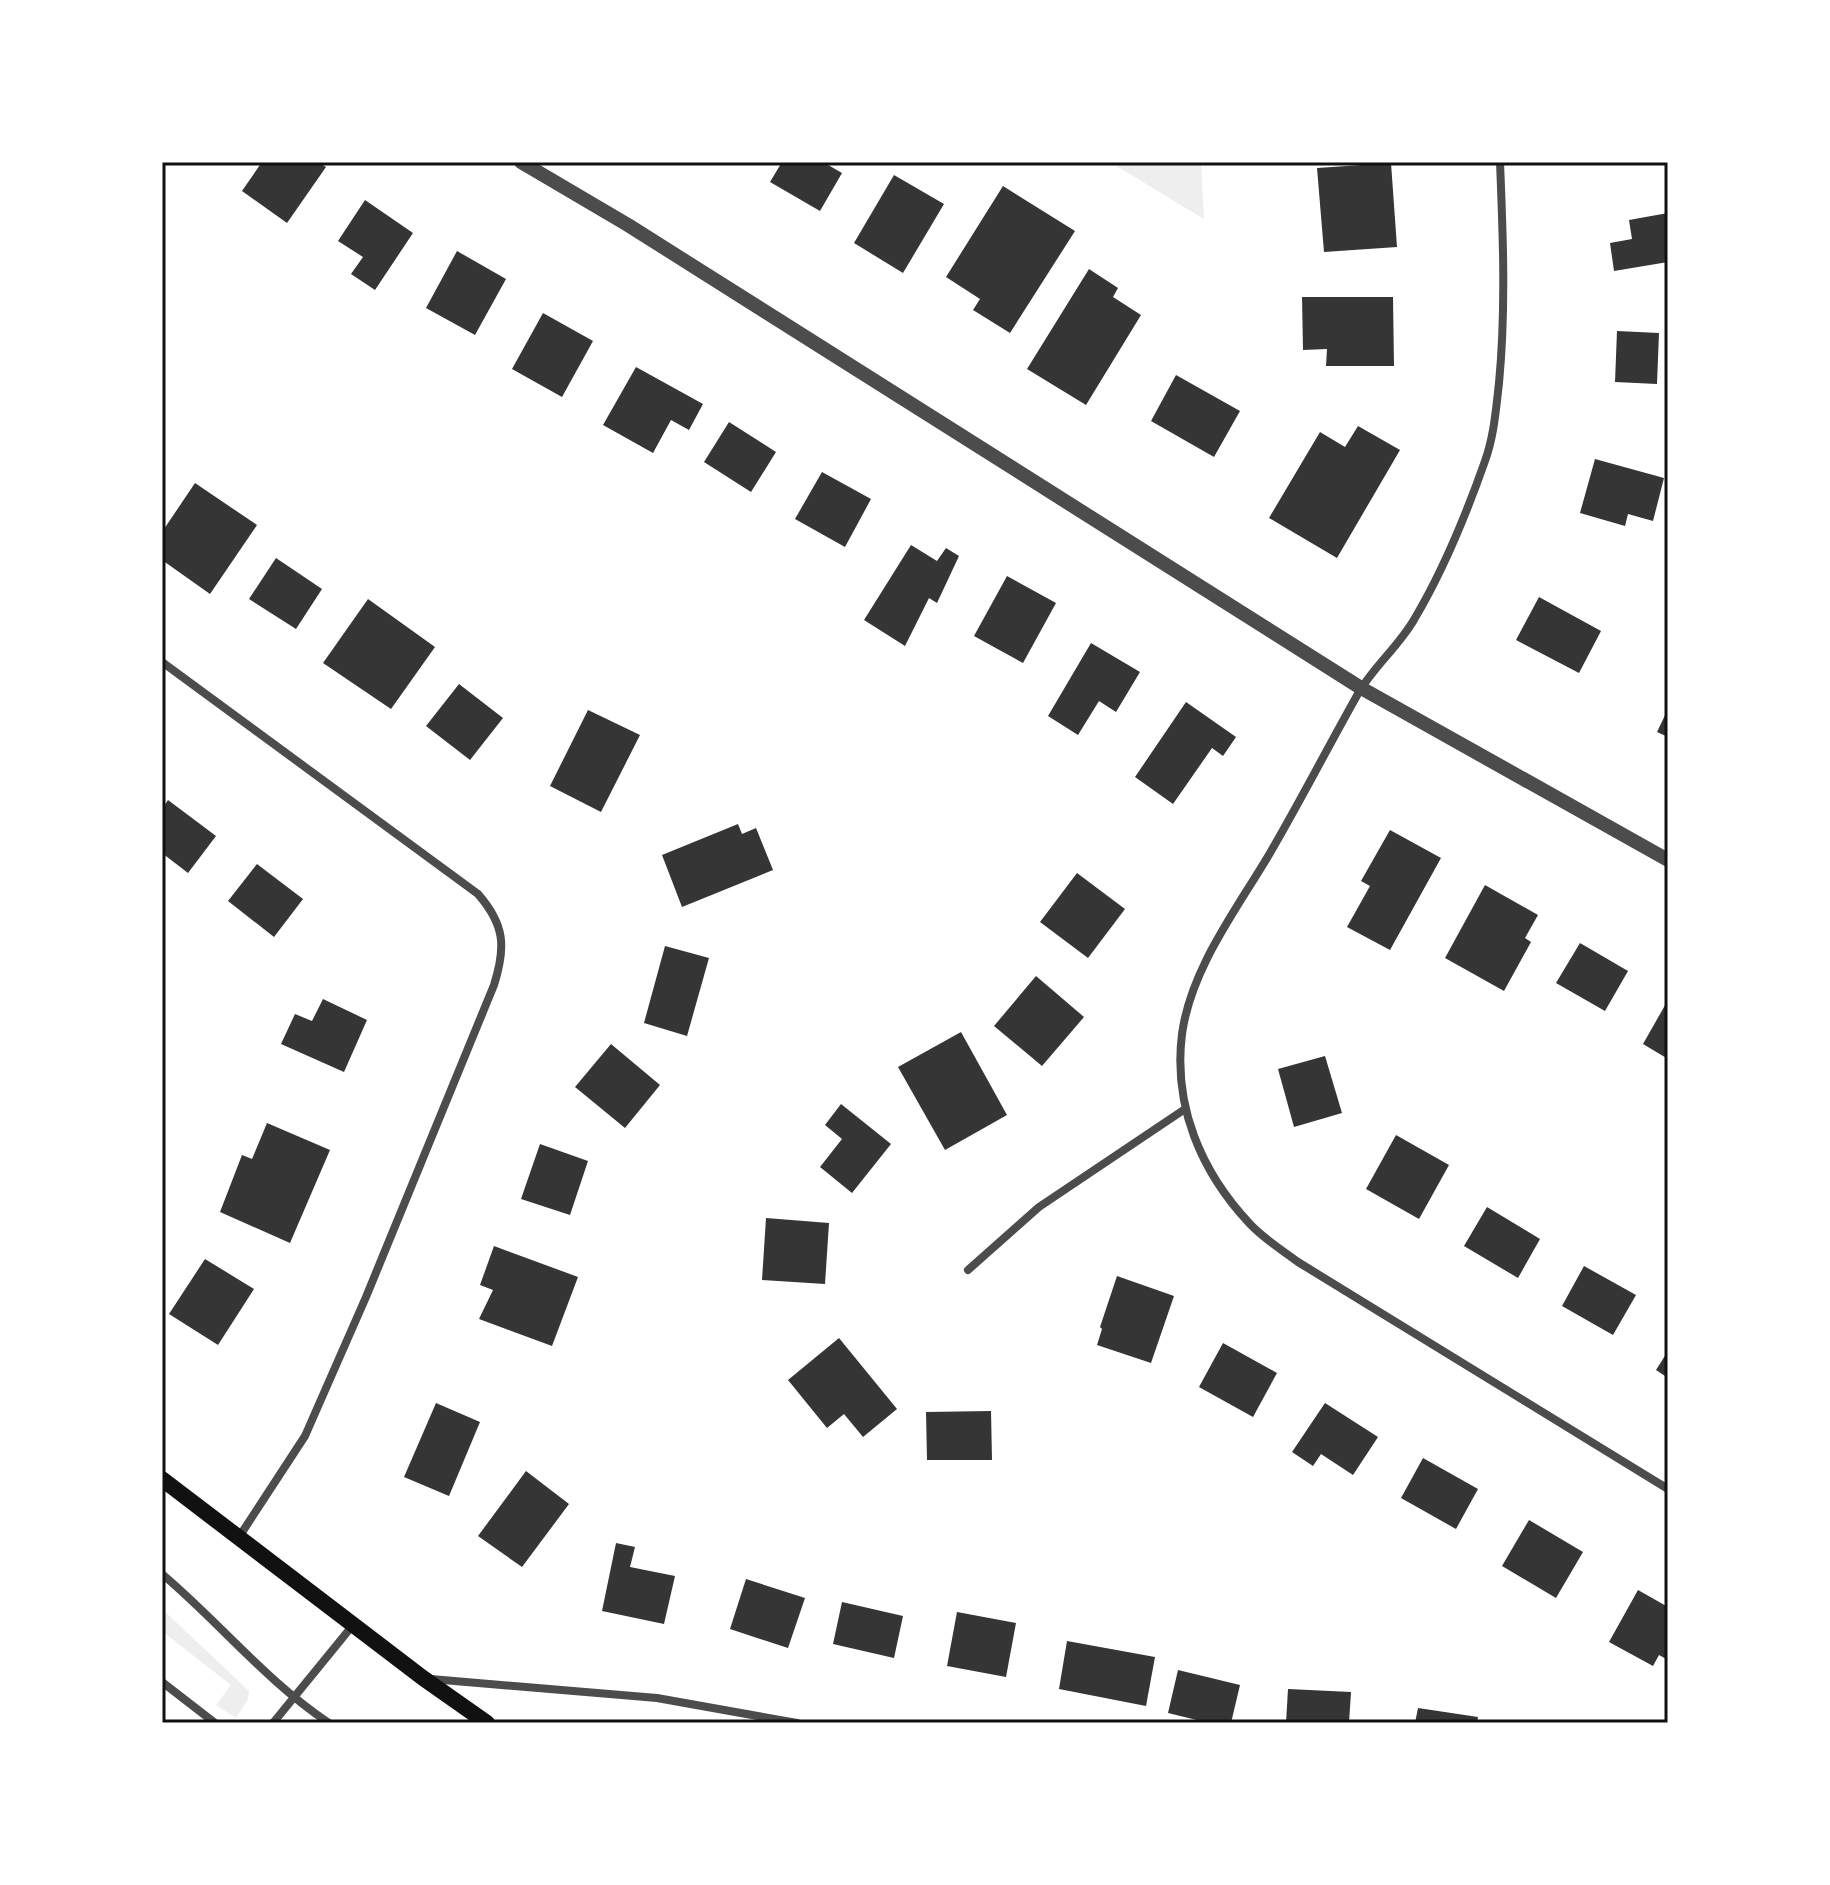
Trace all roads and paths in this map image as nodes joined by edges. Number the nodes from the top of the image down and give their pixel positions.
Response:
1 (521, 162) edge
2 (1500, 162) edge
3 (162, 662) edge
4 (1361, 688) junction
5 (1668, 860) edge
6 (1185, 1109) junction
7 (968, 1270) dead end
8 (162, 1479) edge
9 (1668, 1489) edge
10 (239, 1537) junction
11 (162, 1574) edge
12 (353, 1625) junction
13 (423, 1678) junction
14 (162, 1682) edge
15 (294, 1697) junction
16 (215, 1723) edge
17 (273, 1723) edge
18 (329, 1723) edge
19 (487, 1723) edge
20 (797, 1723) edge

1 - 4 street
2 - 4 street
3 - 10 street
4 - 5 street
4 - 6 street
6 - 7 street
6 - 9 street
8 - 10 main road
10 - 12 main road
11 - 15 street
12 - 13 main road
12 - 15 street
13 - 19 main road
13 - 20 street
14 - 16 street
15 - 17 street
15 - 18 street

